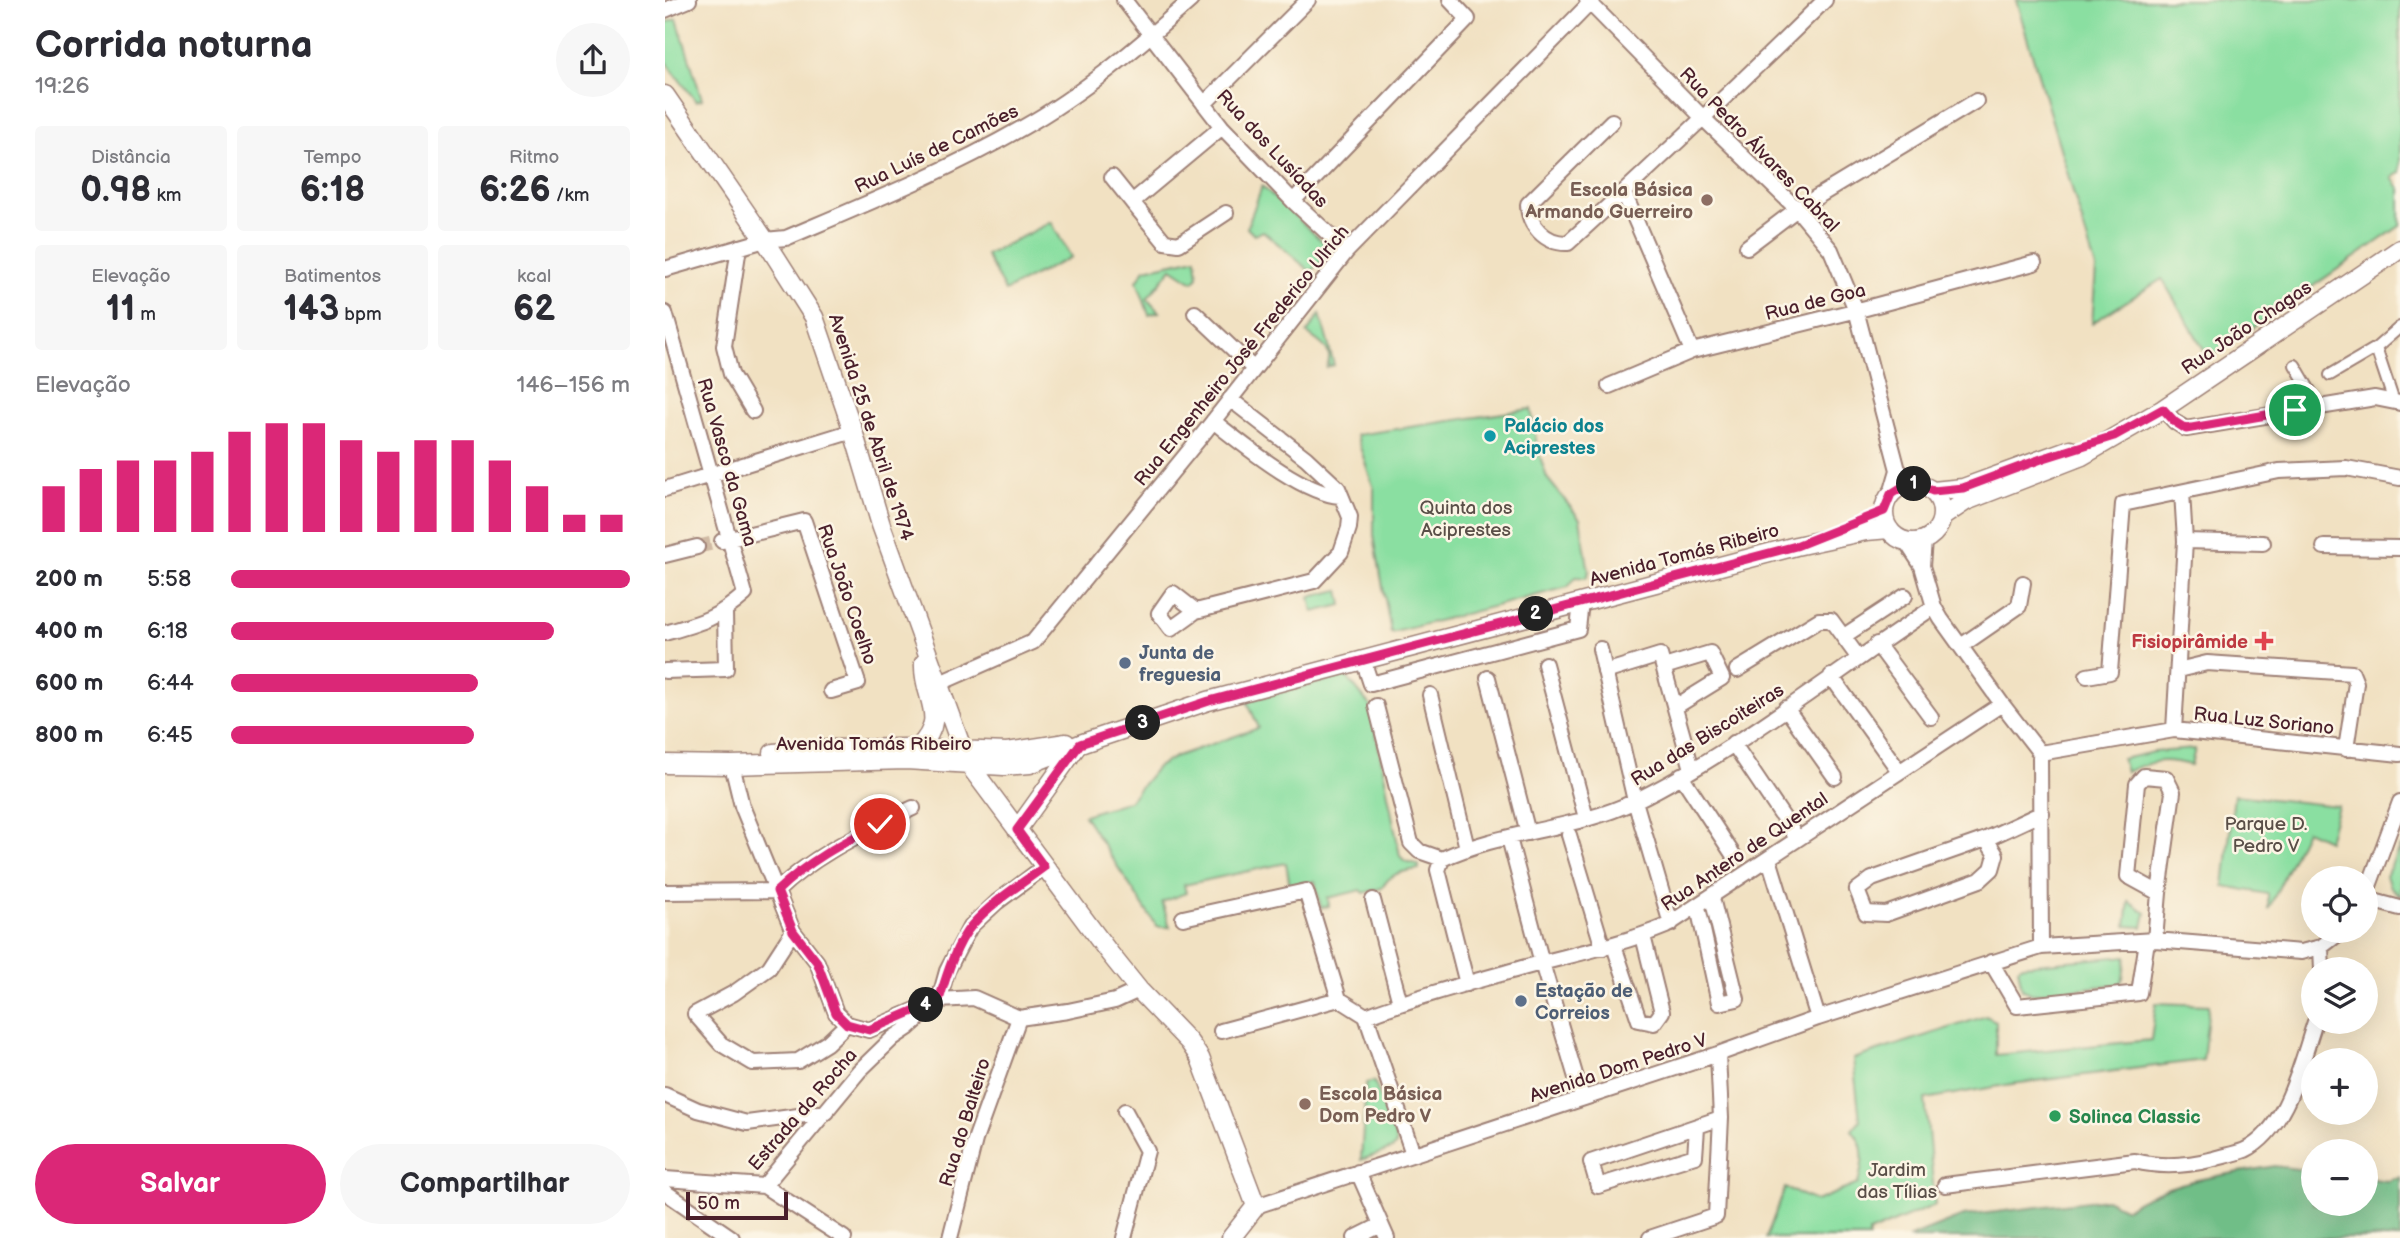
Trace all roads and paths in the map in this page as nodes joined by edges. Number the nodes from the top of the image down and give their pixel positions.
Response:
1 (689, 0) edge
2 (1124, 0) edge
3 (1191, 0) edge
4 (1308, 0) edge
5 (1450, 0) edge
6 (1825, 0) edge
7 (1590, 1) edge
8 (665, 10) edge
9 (1151, 33) junction
10 (665, 95) edge
11 (1976, 101) dead end
12 (1204, 104) junction
13 (1704, 119) junction
14 (1612, 121) dead end
15 (1222, 127) junction
16 (1112, 177) dead end
17 (1624, 193) junction
18 (1293, 201) junction
19 (1132, 202) junction
20 (1797, 209) junction
21 (1226, 214) dead end
22 (765, 240) junction
23 (739, 247) junction
24 (1747, 247) dead end
25 (2400, 249) edge
26 (1347, 251) junction
27 (2034, 263) dead end
28 (665, 269) edge
29 (1856, 310) junction
30 (665, 313) edge
31 (1195, 313) dead end
32 (2400, 327) edge
33 (2376, 348) junction
34 (1692, 351) junction
35 (2295, 365) dead end
36 (1254, 369) junction
37 (2330, 375) dead end
38 (1609, 386) dead end
39 (2312, 394) dead end
40 (1230, 399) junction
41 (2397, 402) edge
42 (2163, 409) junction
43 (753, 411) dead end
44 (1213, 421) junction
45 (853, 431) junction
46 (2114, 436) junction
47 (1898, 470) junction
48 (712, 476) junction
49 (2400, 478) edge
50 (1916, 484) junction
51 (665, 489) edge
52 (1933, 491) junction
53 (2182, 492) junction
54 (1891, 494) junction
55 (1340, 496) junction
56 (1942, 517) junction
57 (1887, 520) junction
58 (726, 540) junction
59 (1905, 540) junction
60 (1924, 540) junction
61 (2185, 541) junction
62 (2263, 543) dead end
63 (697, 547) tunnel mouth
64 (2324, 547) dead end
65 (2400, 548) edge
66 (665, 555) edge
67 (1922, 566) junction
68 (2023, 583) dead end
69 (1905, 596) dead end
70 (1581, 602) junction
71 (1934, 607) junction
72 (1196, 611) dead end
73 (725, 612) junction
74 (665, 633) edge
75 (1844, 636) junction
76 (1877, 644) junction
77 (926, 646) junction
78 (1962, 646) junction
79 (1600, 649) dead end
80 (1858, 657) junction
81 (1363, 660) junction
82 (1662, 661) junction
83 (1545, 664) dead end
84 (1737, 670) dead end
85 (2178, 670) junction
86 (665, 671) edge
87 (1605, 672) junction
88 (1831, 676) junction
89 (2087, 676) dead end
90 (1488, 678) dead end
91 (940, 683) junction
92 (831, 691) dead end
93 (1430, 695) dead end
94 (2002, 704) junction
95 (1376, 706) dead end
96 (1675, 707) junction
97 (1786, 708) junction
98 (1931, 717) dead end
99 (2174, 730) junction
100 (1733, 743) junction
101 (1080, 744) junction
102 (918, 748) junction
103 (2346, 749) junction
104 (2041, 753) junction
105 (2400, 754) edge
106 (965, 756) junction
107 (665, 758) edge
108 (732, 759) junction
109 (665, 764) edge
110 (1899, 771) junction
111 (1687, 772) junction
112 (1835, 777) dead end
113 (1635, 801) junction
114 (2400, 802) edge
115 (913, 808) dead end
116 (2042, 813) junction
117 (1586, 818) junction
118 (1017, 830) junction
119 (1528, 833) junction
120 (1569, 835) dead end
121 (1509, 838) junction
122 (1797, 838) junction
123 (1986, 839) junction
124 (1467, 848) junction
125 (1734, 856) dead end
126 (1442, 859) junction
127 (1769, 859) junction
128 (2376, 866) edge
129 (1044, 867) junction
130 (777, 891) junction
131 (665, 892) edge
132 (2159, 893) junction
133 (1712, 898) junction
134 (1373, 900) dead end
135 (2378, 902) edge
136 (1698, 907) junction
137 (2400, 908) edge
138 (1183, 918) dead end
139 (1671, 924) junction
140 (793, 931) junction
141 (1643, 936) junction
142 (2151, 940) junction
143 (2326, 943) edge
144 (1608, 947) junction
145 (2041, 947) junction
146 (2321, 947) junction
147 (2321, 957) edge
148 (1991, 962) junction
149 (1542, 964) junction
150 (1467, 984) junction
151 (1139, 990) junction
152 (1339, 999) junction
153 (939, 1000) junction
154 (1400, 1003) junction
155 (1366, 1016) junction
156 (1019, 1018) junction
157 (1818, 1018) junction
158 (847, 1024) junction
159 (1221, 1031) dead end
160 (2311, 1034) edge
161 (1718, 1054) junction
162 (665, 1095) edge
163 (1582, 1098) junction
164 (1125, 1111) dead end
165 (827, 1112) junction
166 (1721, 1118) junction
167 (1697, 1128) junction
168 (1413, 1154) junction
169 (1359, 1172) junction
170 (665, 1179) edge
171 (1945, 1185) dead end
172 (764, 1186) junction
173 (665, 1192) edge
174 (1256, 1206) junction
175 (1384, 1231) edge
176 (732, 1238) edge
177 (843, 1238) edge
178 (950, 1238) edge
179 (1124, 1238) edge
180 (1231, 1238) edge
181 (1355, 1238) edge
182 (1650, 1238) edge

1 - 8 street
2 - 9 street, Rua dos Lusíadas
3 - 9 street, Rua Luís de Camões
4 - 12 street
5 - 18 street
6 - 13 street
7 - 13 street, Rua Pedro Álvares Cabral
7 - 26 street, Rua Engenheiro José Frederico Ulrich
9 - 12 street, Rua dos Lusíadas
9 - 22 street, Rua Luís de Camões
10 - 22 street, Avenida 25 de Abril de 1974
11 - 20 street
12 - 15 street, Rua dos Lusíadas
13 - 17 street
13 - 20 street, Rua Pedro Álvares Cabral
14 - 17 street
15 - 18 street, Rua dos Lusíadas
15 - 19 street
16 - 19 street
17 - 34 street
18 - 26 street, Rua dos Lusíadas
19 - 21 street
20 - 24 street
20 - 29 street, Rua Pedro Álvares Cabral
22 - 23 street, Rua Luís de Camões
22 - 45 street, Avenida 25 de Abril de 1974
23 - 28 street, Rua Luís de Camões
23 - 43 street
25 - 42 street, Rua João Chagas
26 - 36 street, Rua Engenheiro José Frederico Ulrich
27 - 29 street, Rua de Goa
29 - 34 street, Rua de Goa
29 - 47 street, Rua Pedro Álvares Cabral
30 - 48 street, Rua Vasco da Gama
31 - 36 street
32 - 33 street
33 - 37 street
33 - 41 street
34 - 38 street, Rua de Goa
35 - 39 street
36 - 40 street, Rua Engenheiro José Frederico Ulrich
40 - 44 street, Rua Engenheiro José Frederico Ulrich
40 - 55 street
41 - 42 street
42 - 46 street, Rua João Chagas
44 - 55 street
44 - 91 street, Rua Engenheiro José Frederico Ulrich
45 - 48 street
45 - 77 street, Avenida 25 de Abril de 1974
46 - 52 street, Rua João Chagas
46 - 56 street, Rua João Chagas
47 - 50 street
47 - 54 street
48 - 51 street
48 - 58 street, Rua Vasco da Gama
49 - 53 street
50 - 52 street
50 - 54 street
52 - 56 street
53 - 61 street
53 - 89 street
54 - 57 street
55 - 72 street
56 - 60 street
57 - 59 street
57 - 70 street, Avenida Tomás Ribeiro
58 - 73 street, Rua Vasco da Gama
58 - 92 street, Rua João Coelho
59 - 60 street
59 - 67 street
60 - 67 street
61 - 62 street
61 - 85 street
63 - 66 street
64 - 65 street
67 - 71 street
68 - 78 street
69 - 75 street
70 - 81 street, Avenida Tomás Ribeiro
70 - 81 street, Avenida Tomás Ribeiro
71 - 76 street, Rua das Biscoiteiras
71 - 78 street
73 - 74 street
73 - 86 street
75 - 80 street
75 - 84 street
76 - 80 street, Rua das Biscoiteiras
76 - 98 street
77 - 91 street, Avenida 25 de Abril de 1974
77 - 102 street
78 - 94 street
79 - 87 street
80 - 88 street, Rua das Biscoiteiras
81 - 101 street, Avenida Tomás Ribeiro
82 - 87 street
82 - 96 street
82 - 96 street
83 - 117 street
85 - 99 street
85 - 103 street
87 - 113 street
88 - 97 street, Rua das Biscoiteiras
88 - 110 street
90 - 119 street
91 - 106 street, Avenida 25 de Abril de 1974
93 - 124 street
94 - 104 street
94 - 110 street, Rua Antero de Quental
95 - 126 street
96 - 111 street
97 - 100 street, Rua das Biscoiteiras
97 - 112 street
99 - 103 street, Rua Luz Soriano
99 - 104 street, Rua Luz Soriano
100 - 111 street, Rua das Biscoiteiras
100 - 122 street
101 - 106 street, Avenida Tomás Ribeiro
101 - 118 street
102 - 106 street, Avenida Tomás Ribeiro
102 - 108 street, Avenida Tomás Ribeiro
103 - 105 street, Rua Luz Soriano
104 - 116 street
106 - 108 street, Avenida Tomás Ribeiro
106 - 118 street, Avenida 25 de Abril de 1974
107 - 108 street, Avenida Tomás Ribeiro
108 - 109 street, Avenida Tomás Ribeiro
108 - 130 street
110 - 122 street, Rua Antero de Quental
111 - 113 street, Rua das Biscoiteiras
111 - 125 street
113 - 117 street, Rua das Biscoiteiras
113 - 139 street
114 - 128 street
115 - 130 street
116 - 123 street
116 - 145 street
117 - 119 street, Rua das Biscoiteiras
118 - 129 street, Avenida 25 de Abril de 1974
119 - 121 street, Rua das Biscoiteiras
120 - 144 street
121 - 124 street, Rua das Biscoiteiras
121 - 149 street
122 - 127 street, Rua Antero de Quental
123 - 123 street
124 - 126 street, Rua das Biscoiteiras
126 - 150 street
127 - 133 street, Rua Antero de Quental
127 - 157 street
129 - 151 street, Avenida 25 de Abril de 1974
129 - 153 street
130 - 131 street
130 - 140 street
132 - 132 street
132 - 142 street
133 - 136 street, Rua Antero de Quental
133 - 136 street
134 - 154 street
135 - 137 street
136 - 139 street, Rua Antero de Quental
138 - 152 street
139 - 141 street, Rua Antero de Quental
140 - 158 street
140 - 158 street
141 - 144 street, Rua Antero de Quental
141 - 144 street
142 - 145 street, Avenida Dom Pedro V
142 - 146 street, Avenida Dom Pedro V
142 - 148 street
143 - 146 street
144 - 149 street, Rua Antero de Quental
145 - 148 street, Avenida Dom Pedro V
146 - 147 street
148 - 157 street, Avenida Dom Pedro V
149 - 150 street, Rua Antero de Quental
149 - 163 street
150 - 154 street, Rua Antero de Quental
151 - 156 street
151 - 174 street, Avenida 25 de Abril de 1974
152 - 155 street
152 - 159 street
153 - 156 street
153 - 158 street
153 - 165 street, Estrada da Rocha
154 - 155 street, Rua Antero de Quental
155 - 168 street
156 - 178 street, Rua do Balteiro
157 - 161 street, Avenida Dom Pedro V
160 - 171 street
161 - 163 street, Avenida Dom Pedro V
161 - 166 street
162 - 165 street
163 - 168 street, Avenida Dom Pedro V
164 - 179 street
165 - 172 street, Estrada da Rocha
166 - 167 street
166 - 182 street
167 - 167 street
168 - 169 street, Avenida Dom Pedro V
169 - 174 street, Avenida Dom Pedro V
169 - 175 street
170 - 172 street, Estrada da Rocha
172 - 177 street
173 - 176 street
174 - 180 street
175 - 181 street

